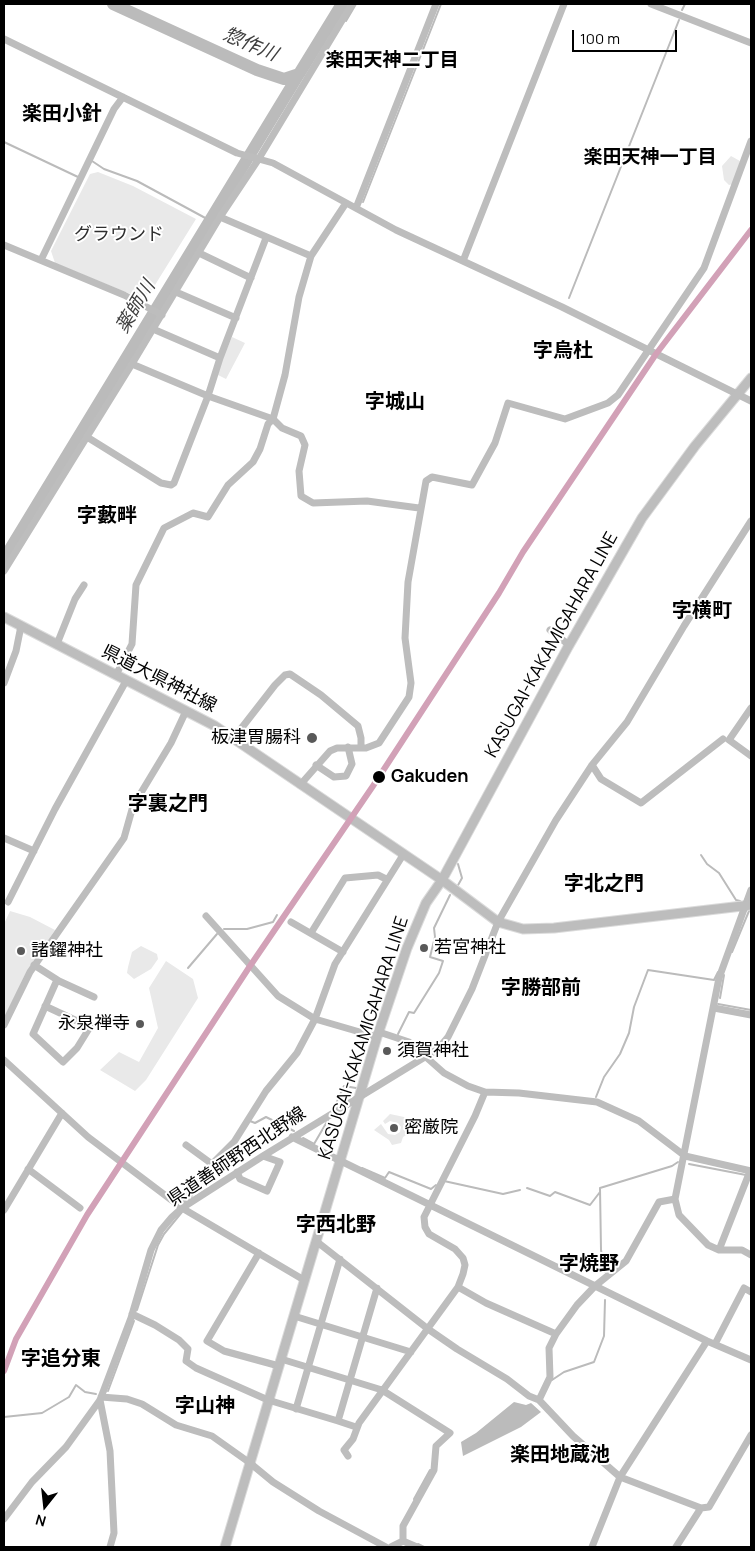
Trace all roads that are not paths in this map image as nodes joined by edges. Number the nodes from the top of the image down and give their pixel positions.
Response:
1 (352, 4) edge
2 (436, 4) edge
3 (564, 4) edge
4 (651, 4) edge
5 (4, 39) edge
6 (751, 43) edge
7 (123, 96) junction
8 (751, 142) edge
9 (258, 160) junction
10 (346, 203) junction
11 (356, 208) junction
12 (220, 217) junction
13 (266, 238) junction
14 (4, 245) edge
15 (199, 253) junction
16 (311, 256) junction
17 (41, 260) junction
18 (463, 261) junction
19 (251, 278) junction
20 (176, 292) junction
21 (160, 314) junction
22 (236, 318) junction
23 (153, 329) junction
24 (649, 350) junction
25 (220, 358) junction
26 (132, 364) junction
27 (751, 378) edge
28 (737, 394) junction
29 (208, 396) junction
30 (751, 401) edge
31 (273, 419) junction
32 (87, 437) junction
33 (419, 508) junction
34 (751, 521) edge
35 (4, 571) edge
36 (84, 585) dead end
37 (4, 617) edge
38 (21, 626) junction
39 (550, 630) dead end
40 (57, 644) junction
41 (569, 645) junction
42 (116, 675) junction
43 (126, 680) junction
44 (4, 683) edge
45 (751, 708) edge
46 (186, 711) junction
47 (233, 738) junction
48 (723, 740) dead end
49 (348, 747) junction
50 (361, 748) junction
51 (751, 756) edge
52 (316, 765) junction
53 (592, 765) junction
54 (300, 785) junction
55 (4, 838) edge
56 (34, 851) junction
57 (403, 855) junction
58 (386, 879) junction
59 (442, 880) junction
60 (751, 890) edge
61 (8, 902) dead end
62 (749, 906) edge
63 (206, 916) dead end
64 (291, 922) dead end
65 (498, 922) junction
66 (311, 933) junction
67 (342, 952) junction
68 (34, 965) junction
69 (57, 980) junction
70 (94, 997) dead end
71 (45, 1006) junction
72 (714, 1008) junction
73 (751, 1015) edge
74 (315, 1019) junction
75 (4, 1025) edge
76 (378, 1034) junction
77 (425, 1058) junction
78 (4, 1060) edge
79 (484, 1092) junction
80 (361, 1095) junction
81 (62, 1112) junction
82 (292, 1138) junction
83 (186, 1145) dead end
84 (263, 1156) junction
85 (685, 1156) junction
86 (340, 1162) junction
87 (212, 1164) junction
88 (28, 1169) junction
89 (751, 1171) edge
90 (237, 1172) junction
91 (675, 1199) junction
92 (429, 1204) junction
93 (80, 1208) dead end
94 (182, 1208) junction
95 (4, 1210) edge
96 (316, 1241) junction
97 (720, 1250) junction
98 (259, 1253) junction
99 (751, 1255) edge
100 (340, 1259) junction
101 (304, 1280) junction
102 (595, 1286) junction
103 (458, 1287) junction
104 (377, 1288) junction
105 (751, 1292) edge
106 (132, 1314) junction
107 (294, 1316) junction
108 (321, 1324) junction
109 (428, 1329) junction
110 (556, 1334) junction
111 (363, 1337) junction
112 (707, 1341) junction
113 (715, 1344) junction
114 (411, 1352) junction
115 (751, 1360) edge
116 (280, 1362) junction
117 (308, 1368) junction
118 (351, 1381) junction
119 (382, 1390) junction
120 (100, 1398) junction
121 (268, 1400) junction
122 (539, 1400) junction
123 (296, 1409) junction
124 (338, 1421) junction
125 (356, 1427) junction
126 (751, 1435) edge
127 (348, 1456) dead end
128 (250, 1463) junction
129 (620, 1477) junction
130 (701, 1508) junction
131 (4, 1519) edge
132 (403, 1541) junction
133 (110, 1547) edge
134 (224, 1547) edge
135 (386, 1547) edge
136 (390, 1547) edge
137 (416, 1547) edge
138 (592, 1547) edge
139 (676, 1547) edge

1 - 9 street
2 - 11 street
3 - 18 street
4 - 6 street
5 - 7 street
7 - 9 street
7 - 17 street
8 - 24 street
9 - 10 street
9 - 12 street
10 - 11 street
10 - 16 street
11 - 18 street
12 - 13 street
12 - 15 street
13 - 16 street
13 - 19 street
14 - 17 street
15 - 19 street
15 - 20 street
16 - 31 street
17 - 21 street
18 - 24 street
19 - 22 street
20 - 21 street
20 - 22 street
21 - 23 street
22 - 25 street
23 - 25 street
23 - 26 street
24 - 28 street
24 - 33 street
25 - 29 street
26 - 29 street
26 - 32 street
27 - 28 main road, KASUGAI-KAKAMIGAHARA LINE
28 - 30 street
28 - 41 main road, KASUGAI-KAKAMIGAHARA LINE
29 - 31 street
29 - 32 street
31 - 33 street
31 - 42 street
32 - 35 street
33 - 50 street
34 - 53 street, 県道善師野西北野線
36 - 40 street
37 - 38 main road, 県道大県神社線
38 - 40 main road, 県道大県神社線
38 - 44 street
39 - 41 street
40 - 42 main road, 県道大県神社線
41 - 59 main road, KASUGAI-KAKAMIGAHARA LINE
42 - 43 main road, 県道大県神社線
43 - 46 main road, 県道大県神社線
43 - 56 street
45 - 51 street
46 - 47 main road, 県道大県神社線
46 - 68 street
47 - 50 street
47 - 54 main road, 県道大県神社線
48 - 53 street
49 - 50 street
49 - 52 street
49 - 52 street
52 - 54 street
53 - 65 street, 県道善師野西北野線
54 - 57 main road, 県道大県神社線
55 - 56 street
56 - 61 street
57 - 58 street
57 - 59 main road, 県道大県神社線
58 - 66 street
58 - 67 street
59 - 65 main road, 県道大県神社線
59 - 76 main road, KASUGAI-KAKAMIGAHARA LINE
60 - 62 street
62 - 65 main road
62 - 72 street
63 - 74 street
64 - 66 street
65 - 77 street, 県道善師野西北野線
66 - 67 street
67 - 74 street
68 - 69 street
68 - 75 street
69 - 70 street
69 - 71 street
71 - 71 street
72 - 73 street
72 - 85 street
74 - 76 street
74 - 87 street
76 - 77 street
76 - 80 main road, KASUGAI-KAKAMIGAHARA LINE
77 - 79 street
77 - 80 street, 県道善師野西北野線
78 - 81 street
79 - 85 street
79 - 92 street
80 - 82 street, 県道善師野西北野線
80 - 86 main road, KASUGAI-KAKAMIGAHARA LINE
81 - 88 street
81 - 94 street
82 - 84 street, 県道善師野西北野線
82 - 86 street
83 - 87 street
84 - 90 street, 県道善師野西北野線
84 - 90 street
85 - 89 street
85 - 91 street
86 - 92 street
86 - 96 main road, KASUGAI-KAKAMIGAHARA LINE
87 - 94 street
88 - 93 street
88 - 95 street
89 - 97 street
90 - 94 street, 県道善師野西北野線
91 - 97 street
91 - 102 street
92 - 102 street
92 - 103 street
94 - 98 street
94 - 106 street, 県道善師野西北野線
96 - 100 street
96 - 101 main road, KASUGAI-KAKAMIGAHARA LINE
97 - 99 street
98 - 101 street
98 - 116 street
100 - 104 street
100 - 108 street
101 - 107 main road, KASUGAI-KAKAMIGAHARA LINE
102 - 110 street
102 - 112 street
103 - 109 street
103 - 110 street
104 - 109 street
104 - 111 street
105 - 113 street
106 - 120 street, 県道善師野西北野線
106 - 121 street
107 - 108 street
107 - 116 main road, KASUGAI-KAKAMIGAHARA LINE
108 - 111 street
108 - 117 street
109 - 114 street
109 - 122 street
110 - 122 street
111 - 114 street
111 - 118 street
112 - 113 street
112 - 129 street
113 - 115 street
114 - 119 street
116 - 117 street
116 - 121 main road, KASUGAI-KAKAMIGAHARA LINE
117 - 118 street
117 - 123 street
118 - 119 street
118 - 124 street
119 - 125 street
119 - 132 street
120 - 128 street
120 - 131 street, 県道善師野西北野線
120 - 133 street
121 - 123 street
121 - 128 main road, KASUGAI-KAKAMIGAHARA LINE
122 - 129 street
123 - 124 street
124 - 125 street
125 - 127 street
126 - 130 street
128 - 134 main road, KASUGAI-KAKAMIGAHARA LINE
128 - 135 street
129 - 130 street
129 - 138 street
130 - 139 street
132 - 136 street
132 - 137 street

